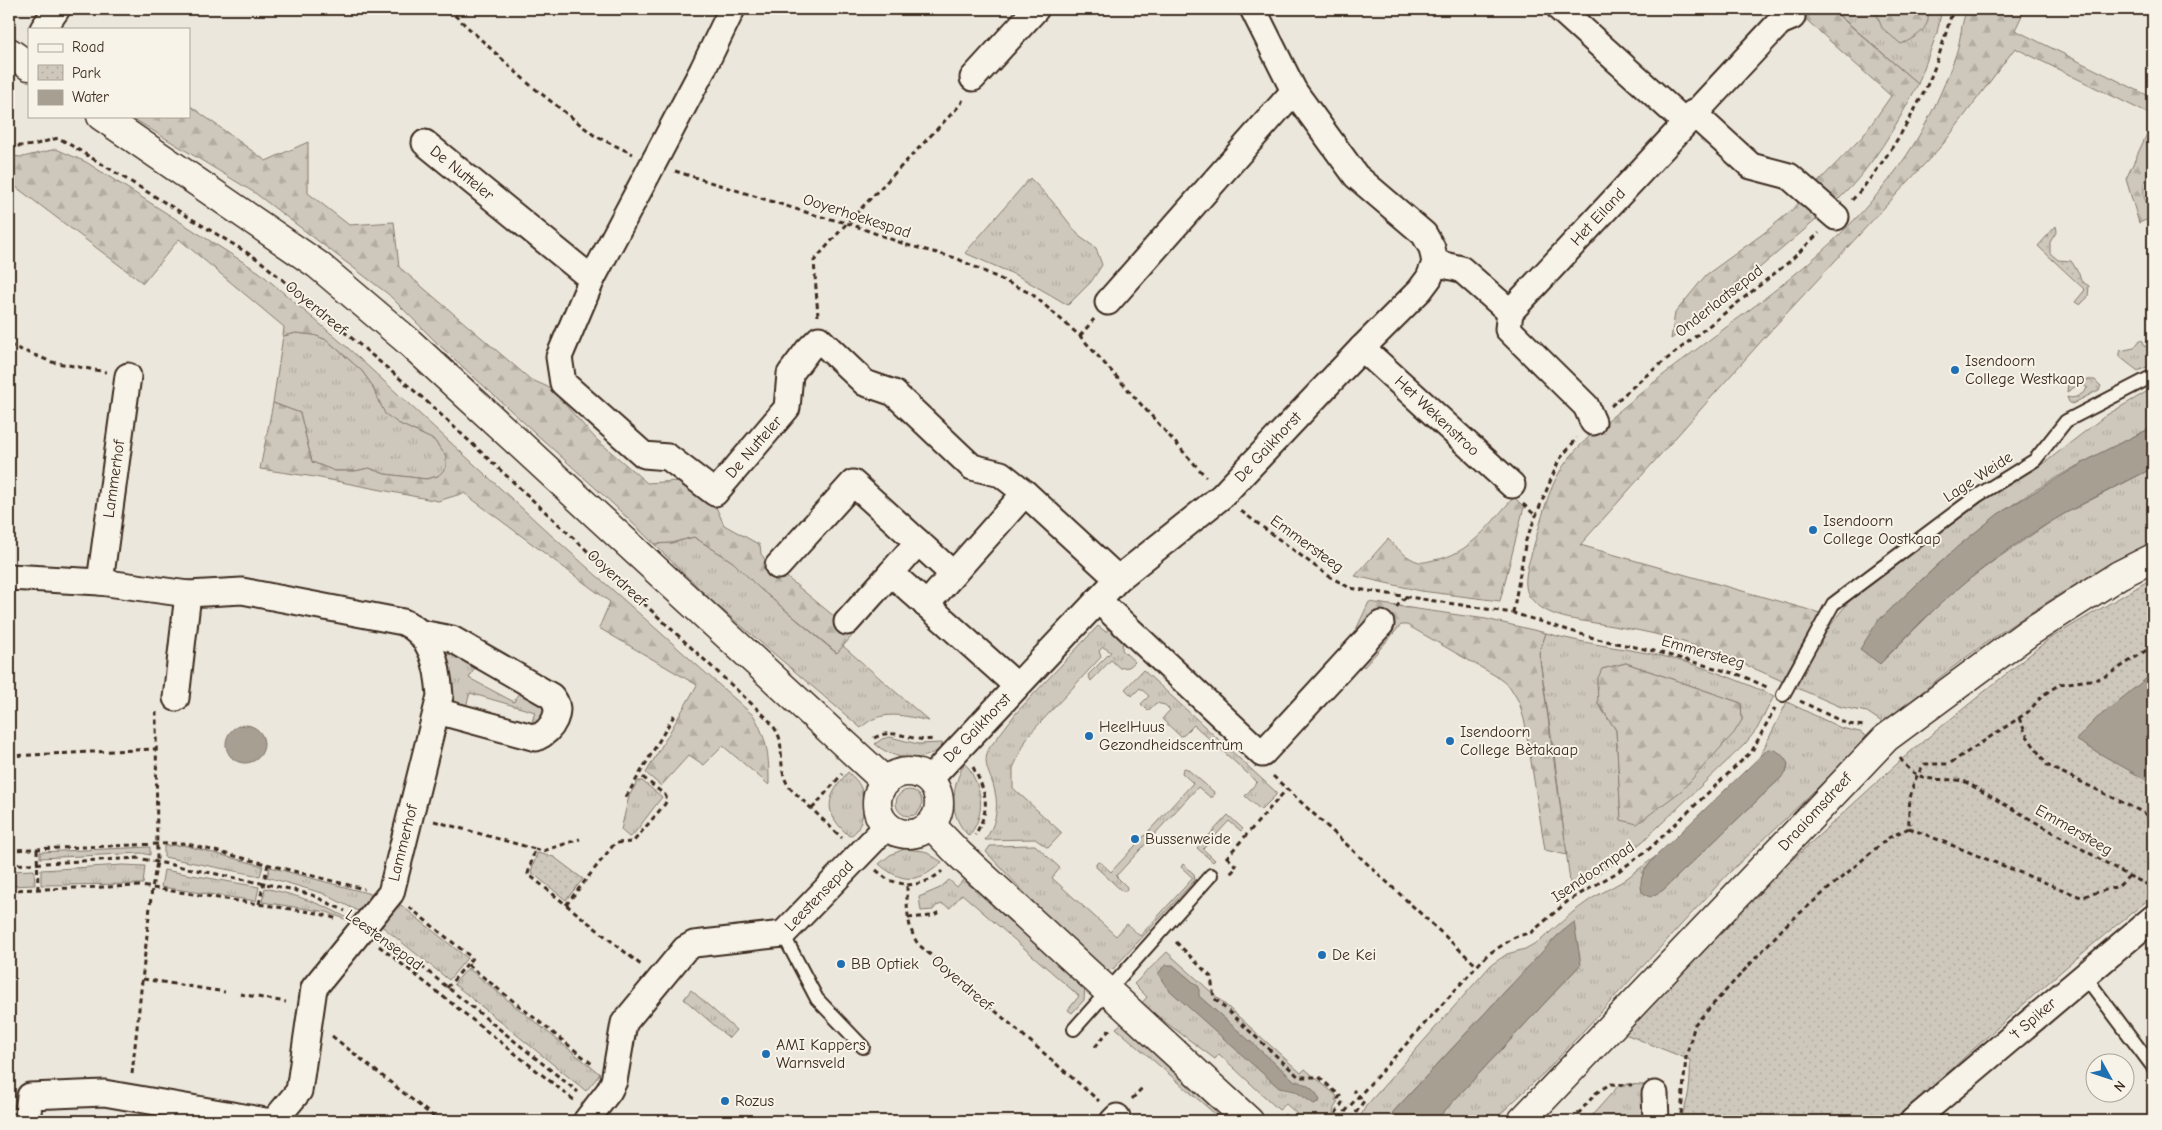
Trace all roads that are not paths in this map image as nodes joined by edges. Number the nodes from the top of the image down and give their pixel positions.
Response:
1 (57, 9) edge
2 (732, 9) edge
3 (1036, 9) edge
4 (1253, 9) edge
5 (1560, 9) edge
6 (1792, 17) dead end
7 (44, 28) edge
8 (973, 78) road end
9 (1294, 91) junction
10 (105, 118) edge
11 (1689, 118) junction
12 (425, 143) dead end
13 (1836, 217) road end
14 (1435, 263) junction
15 (592, 279) junction
16 (1108, 302) dead end
17 (1510, 312) junction
18 (1362, 348) junction
19 (128, 376) road end
20 (2153, 376) edge
21 (1593, 422) road end
22 (1512, 485) dead end
23 (1024, 493) junction
24 (918, 542) junction
25 (2153, 558) edge
26 (778, 566) dead end
27 (891, 572) junction
28 (953, 574) junction
29 (9, 577) edge
30 (1118, 580) junction
31 (100, 582) junction
32 (188, 594) junction
33 (1098, 600) junction
34 (926, 605) junction
35 (847, 622) dead end
36 (1381, 624) dead end
37 (421, 633) junction
38 (1017, 686) junction
39 (1783, 695) road end
40 (176, 698) road end
41 (437, 711) junction
42 (929, 780) junction
43 (886, 782) junction
44 (931, 825) junction
45 (888, 826) junction
46 (1211, 875) road end
47 (2153, 918) edge
48 (783, 934) junction
49 (2084, 975) junction
50 (1109, 990) junction
51 (1074, 1029) dead end
52 (862, 1047) dead end
53 (2153, 1067) edge
54 (1655, 1094) road end
55 (19, 1096) edge
56 (599, 1117) edge
57 (27, 1121) edge
58 (266, 1121) edge
59 (274, 1121) edge
60 (1249, 1121) edge
61 (1522, 1121) edge
62 (1656, 1121) edge
63 (1913, 1121) edge

1 - 7 street
2 - 15 street, De Nutteler
3 - 8 street
4 - 9 street
5 - 11 street
6 - 11 street, Het Eiland
9 - 14 street
9 - 16 street
10 - 43 street, Ooyerdreef
11 - 13 street
11 - 17 street, Het Eiland
12 - 15 street, De Nutteler
14 - 17 street
14 - 18 street, De Gaikhorst
15 - 23 street, De Nutteler
17 - 21 street
18 - 22 street, Het Wekenstroo
18 - 30 street, De Gaikhorst
19 - 31 street, Lammerhof
20 - 39 lane, Lage Weide
23 - 28 street
23 - 30 street
24 - 26 street
24 - 27 street
24 - 28 street
25 - 61 street, Draaiomsdreef
27 - 34 street
27 - 35 street
28 - 34 street
29 - 31 street
30 - 33 street, De Gaikhorst
31 - 32 street
32 - 37 street
32 - 40 street
33 - 36 street
33 - 38 street, De Gaikhorst
34 - 38 street
37 - 41 street, Lammerhof
37 - 41 street
38 - 42 street, De Gaikhorst
41 - 59 street, Lammerhof
42 - 43 street
42 - 44 street
43 - 45 street
44 - 45 street
44 - 50 street
45 - 48 street, Leestensepad
46 - 50 lane
47 - 49 street, 't Spiker
48 - 52 lane
48 - 56 street, Leestensepad
49 - 53 lane
49 - 63 street, 't Spiker
50 - 51 lane
50 - 60 street
54 - 62 street
55 - 57 street
55 - 58 street

